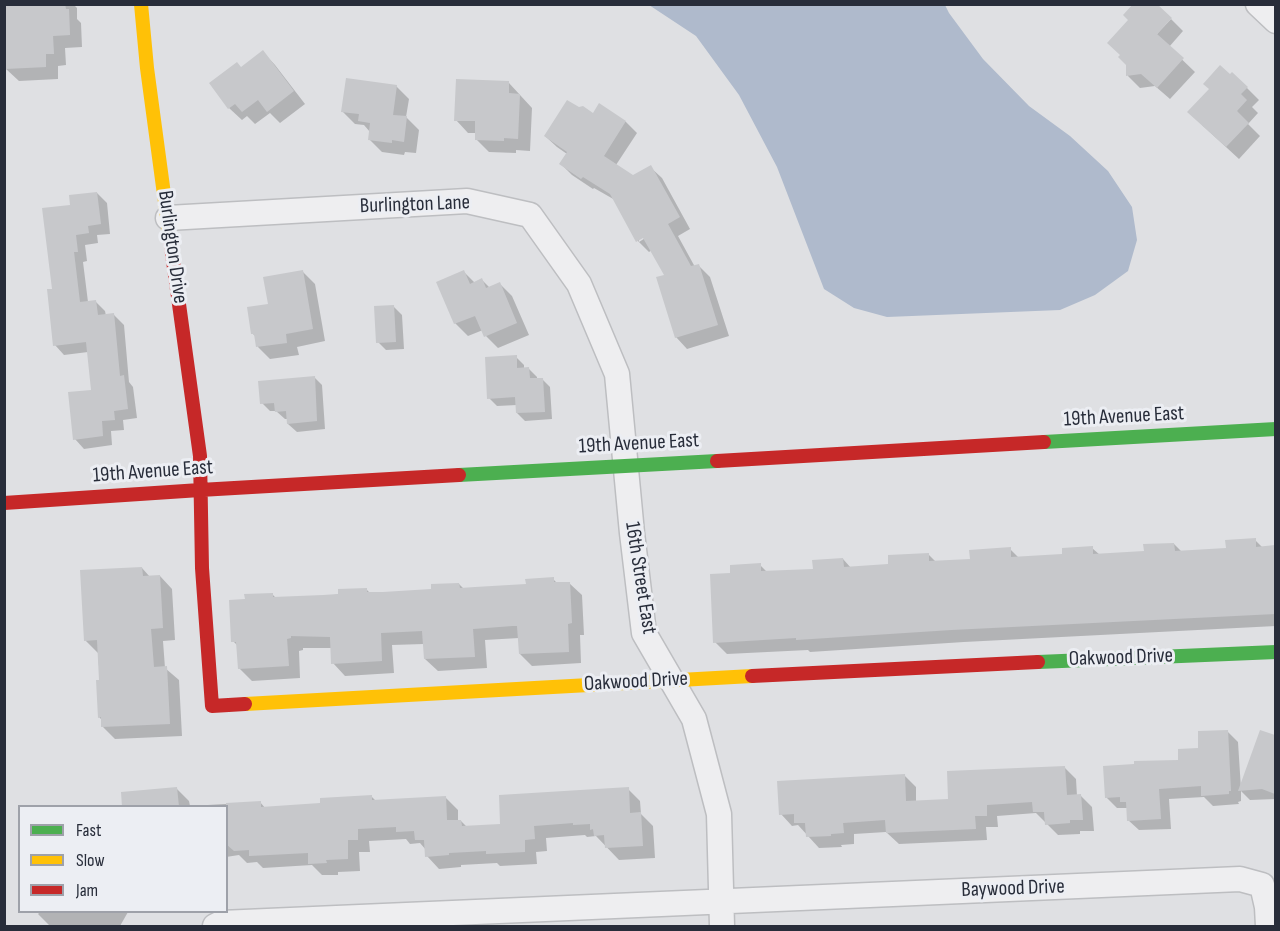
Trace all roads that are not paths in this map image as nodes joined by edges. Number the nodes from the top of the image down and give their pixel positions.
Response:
1 (141, 4) edge
2 (168, 218) junction
3 (1275, 429) edge
4 (625, 466) junction
5 (200, 490) junction
6 (4, 503) edge
7 (1275, 652) edge
8 (672, 680) junction
9 (721, 902) junction
10 (215, 927) edge
11 (722, 927) edge
12 (1268, 927) edge

1 - 2 street, Burlington Drive
2 - 4 street, Burlington Lane
2 - 5 street, Burlington Drive
3 - 4 street, 19th Avenue East
4 - 5 street, 19th Avenue East
4 - 8 street, 16th Street East
5 - 6 street, 19th Avenue East
5 - 8 street, Oakwood Drive
7 - 8 street, Oakwood Drive
8 - 9 street, 16th Street East
9 - 10 street
9 - 11 street, 16th Street East
9 - 12 street, Baywood Drive

